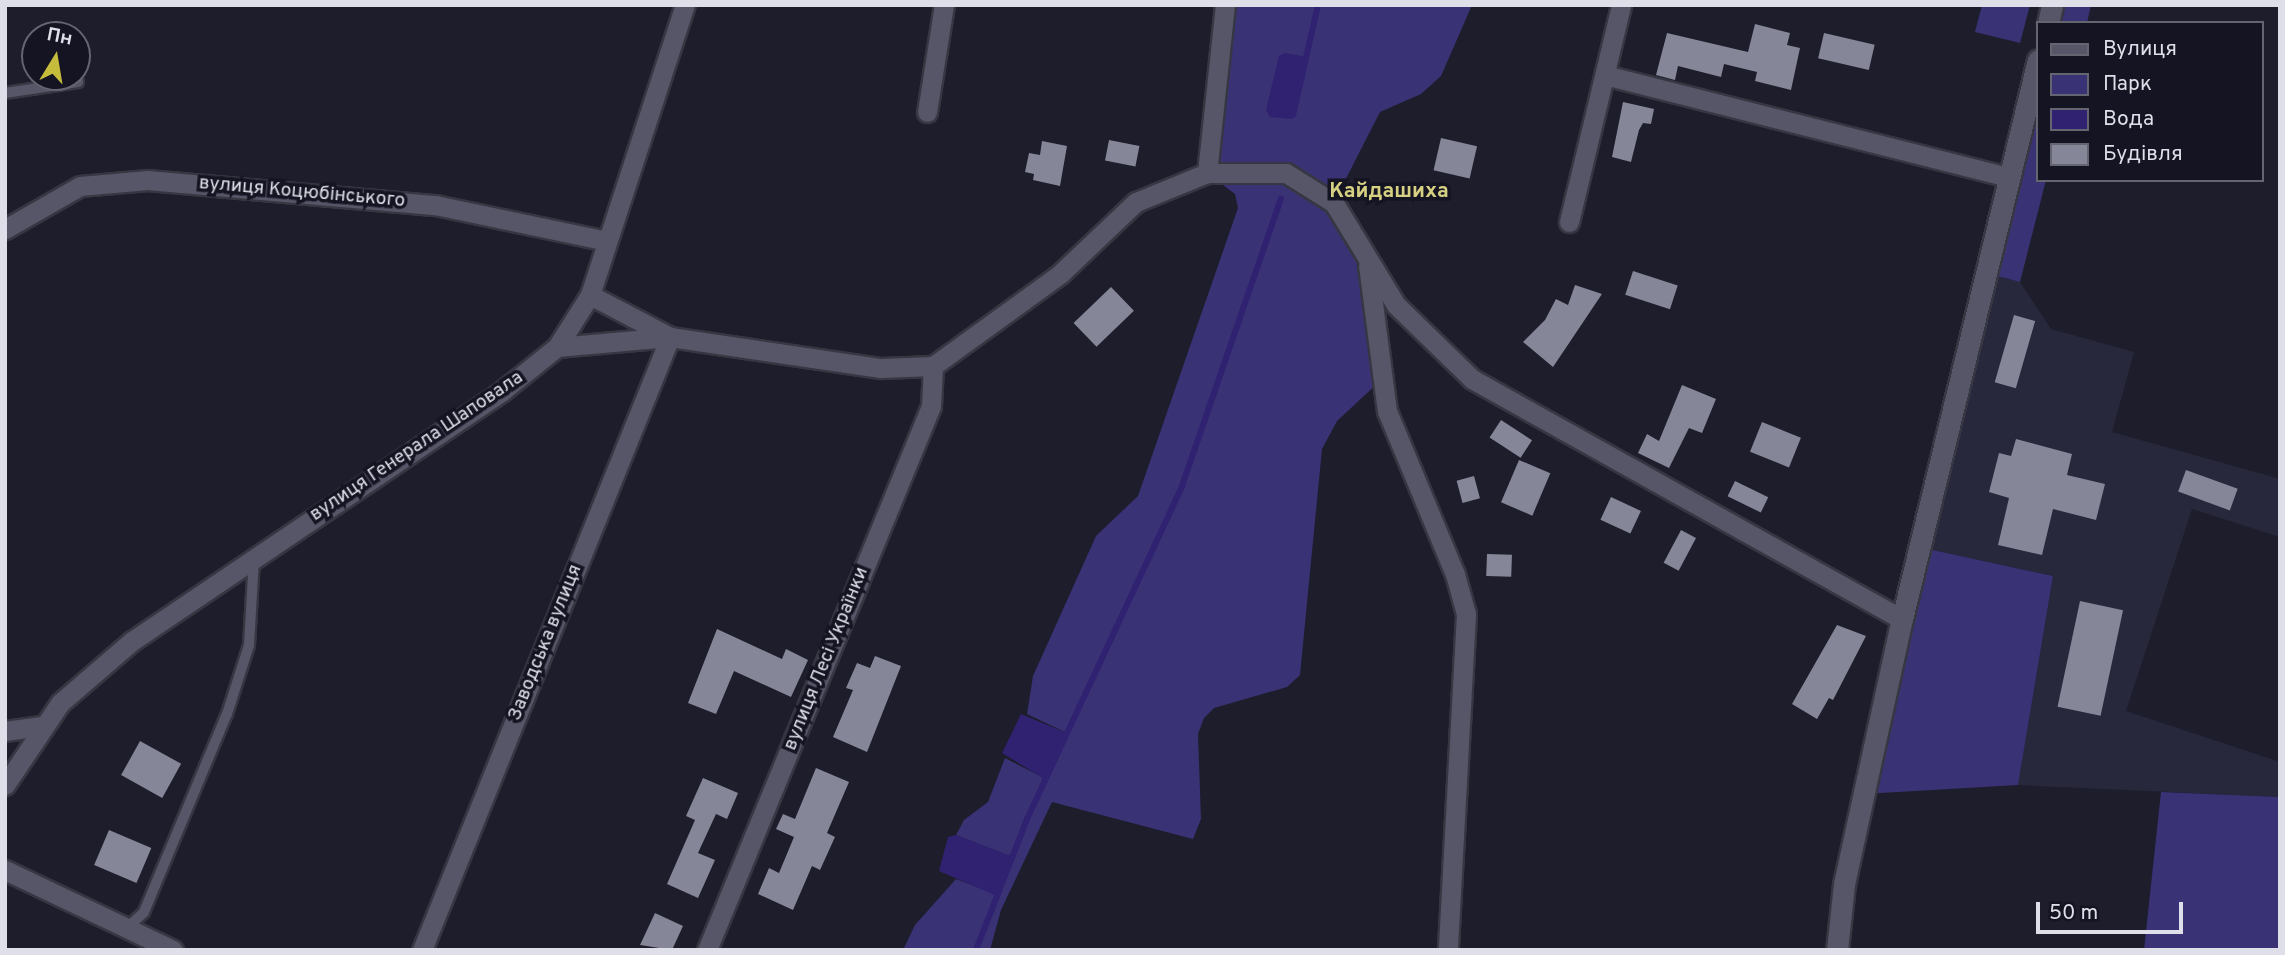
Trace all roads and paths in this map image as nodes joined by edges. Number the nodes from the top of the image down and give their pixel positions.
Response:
1 (685, 5) edge
2 (944, 5) edge
3 (1226, 5) edge
4 (1621, 5) edge
5 (2036, 68) edge
6 (1605, 75) junction
7 (927, 112) dead end
8 (1207, 173) junction
9 (2008, 177) junction
10 (1569, 222) dead end
11 (5, 229) edge
12 (607, 241) junction
13 (1368, 261) junction
14 (590, 295) junction
15 (670, 337) junction
16 (557, 347) junction
17 (933, 366) junction
18 (254, 559) junction
19 (1902, 619) junction
20 (40, 726) junction
21 (5, 731) edge
22 (5, 785) edge
23 (5, 870) edge
24 (127, 928) junction
25 (173, 950) edge
26 (422, 950) edge
27 (707, 950) edge
28 (1448, 950) edge
29 (1837, 950) edge

1 - 12 street, вулиця Генерала Шаповала
2 - 7 street
3 - 8 street
4 - 6 street
5 - 9 main road
6 - 9 street
6 - 10 street
8 - 13 street
8 - 17 street
9 - 19 main road
11 - 12 street, вулиця Коцюбінського
12 - 14 street, вулиця Генерала Шаповала
13 - 19 street
13 - 28 street
14 - 15 street
14 - 16 street, вулиця Генерала Шаповала
15 - 16 street
15 - 17 street
15 - 26 street, Заводська вулиця
16 - 18 street, вулиця Генерала Шаповала
17 - 27 street, вулиця Лесі Українки
18 - 20 street, вулиця Генерала Шаповала
18 - 24 lane
19 - 29 main road
20 - 21 street
20 - 22 street, вулиця Генерала Шаповала
23 - 24 street
24 - 25 street

